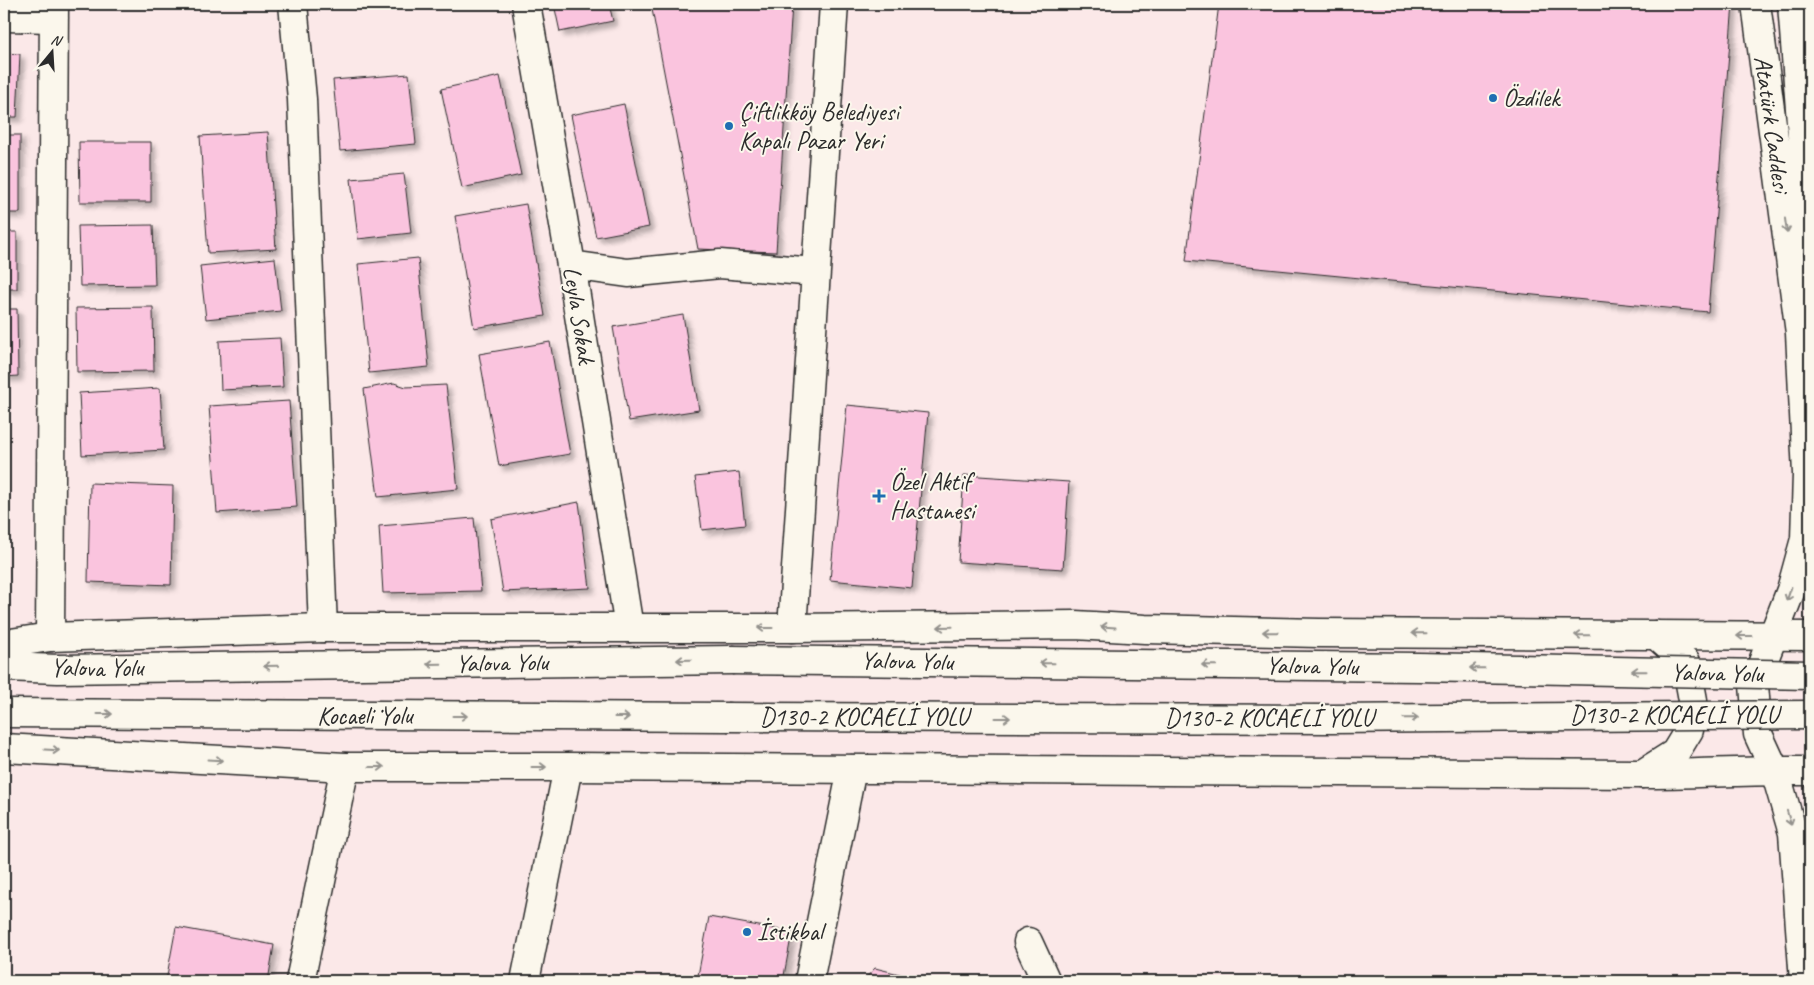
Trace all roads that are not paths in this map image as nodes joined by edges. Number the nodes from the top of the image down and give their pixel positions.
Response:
1 (293, 4) edge
2 (526, 4) edge
3 (834, 4) edge
4 (1756, 4) edge
5 (1792, 4) edge
6 (54, 11) edge
7 (4, 17) edge
8 (1810, 240) edge
9 (571, 265) junction
10 (815, 272) junction
11 (323, 628) junction
12 (630, 628) junction
13 (792, 628) junction
14 (1656, 635) junction
15 (1774, 636) junction
16 (1810, 636) edge
17 (50, 638) junction
18 (4, 644) edge
19 (4, 667) edge
20 (1810, 675) edge
21 (4, 713) edge
22 (1810, 715) edge
23 (727, 717) joint
24 (4, 748) edge
25 (345, 767) junction
26 (568, 767) junction
27 (852, 769) junction
28 (1775, 771) junction
29 (1810, 771) edge
30 (1642, 774) junction
31 (1028, 942) dead end
32 (300, 981) edge
33 (525, 981) edge
34 (809, 981) edge
35 (1046, 981) edge
36 (1804, 981) edge

1 - 11 main road
2 - 9 main road, Leyla Sokak
3 - 10 main road
4 -> 15 main road, Atatürk Caddesi
5 - 8 main road, Atatürk Caddesi
6 - 7 main road
6 - 17 main road
9 - 10 main road
9 - 12 main road, Leyla Sokak
10 - 13 main road
11 - 12 main road
11 - 17 main road
13 -> 12 main road
14 -> 13 main road
15 -> 14 main road
14 - 30 main road
15 - 16 main road
15 - 28 main road, Atatürk Caddesi
17 - 18 main road
20 -> 19 main road, Yalova Yolu, bridge
21 -> 23 main road, Kocaeli̇ Yolu
23 -> 22 main road, D130-2 KOCAELİ YOLU, bridge
24 -> 25 main road
25 -> 26 main road
25 - 32 main road
26 - 27 main road
26 - 33 main road
27 - 30 main road
27 - 34 main road
28 - 29 main road
28 - 30 main road
28 -> 36 main road, Atatürk Caddesi
31 - 35 main road

